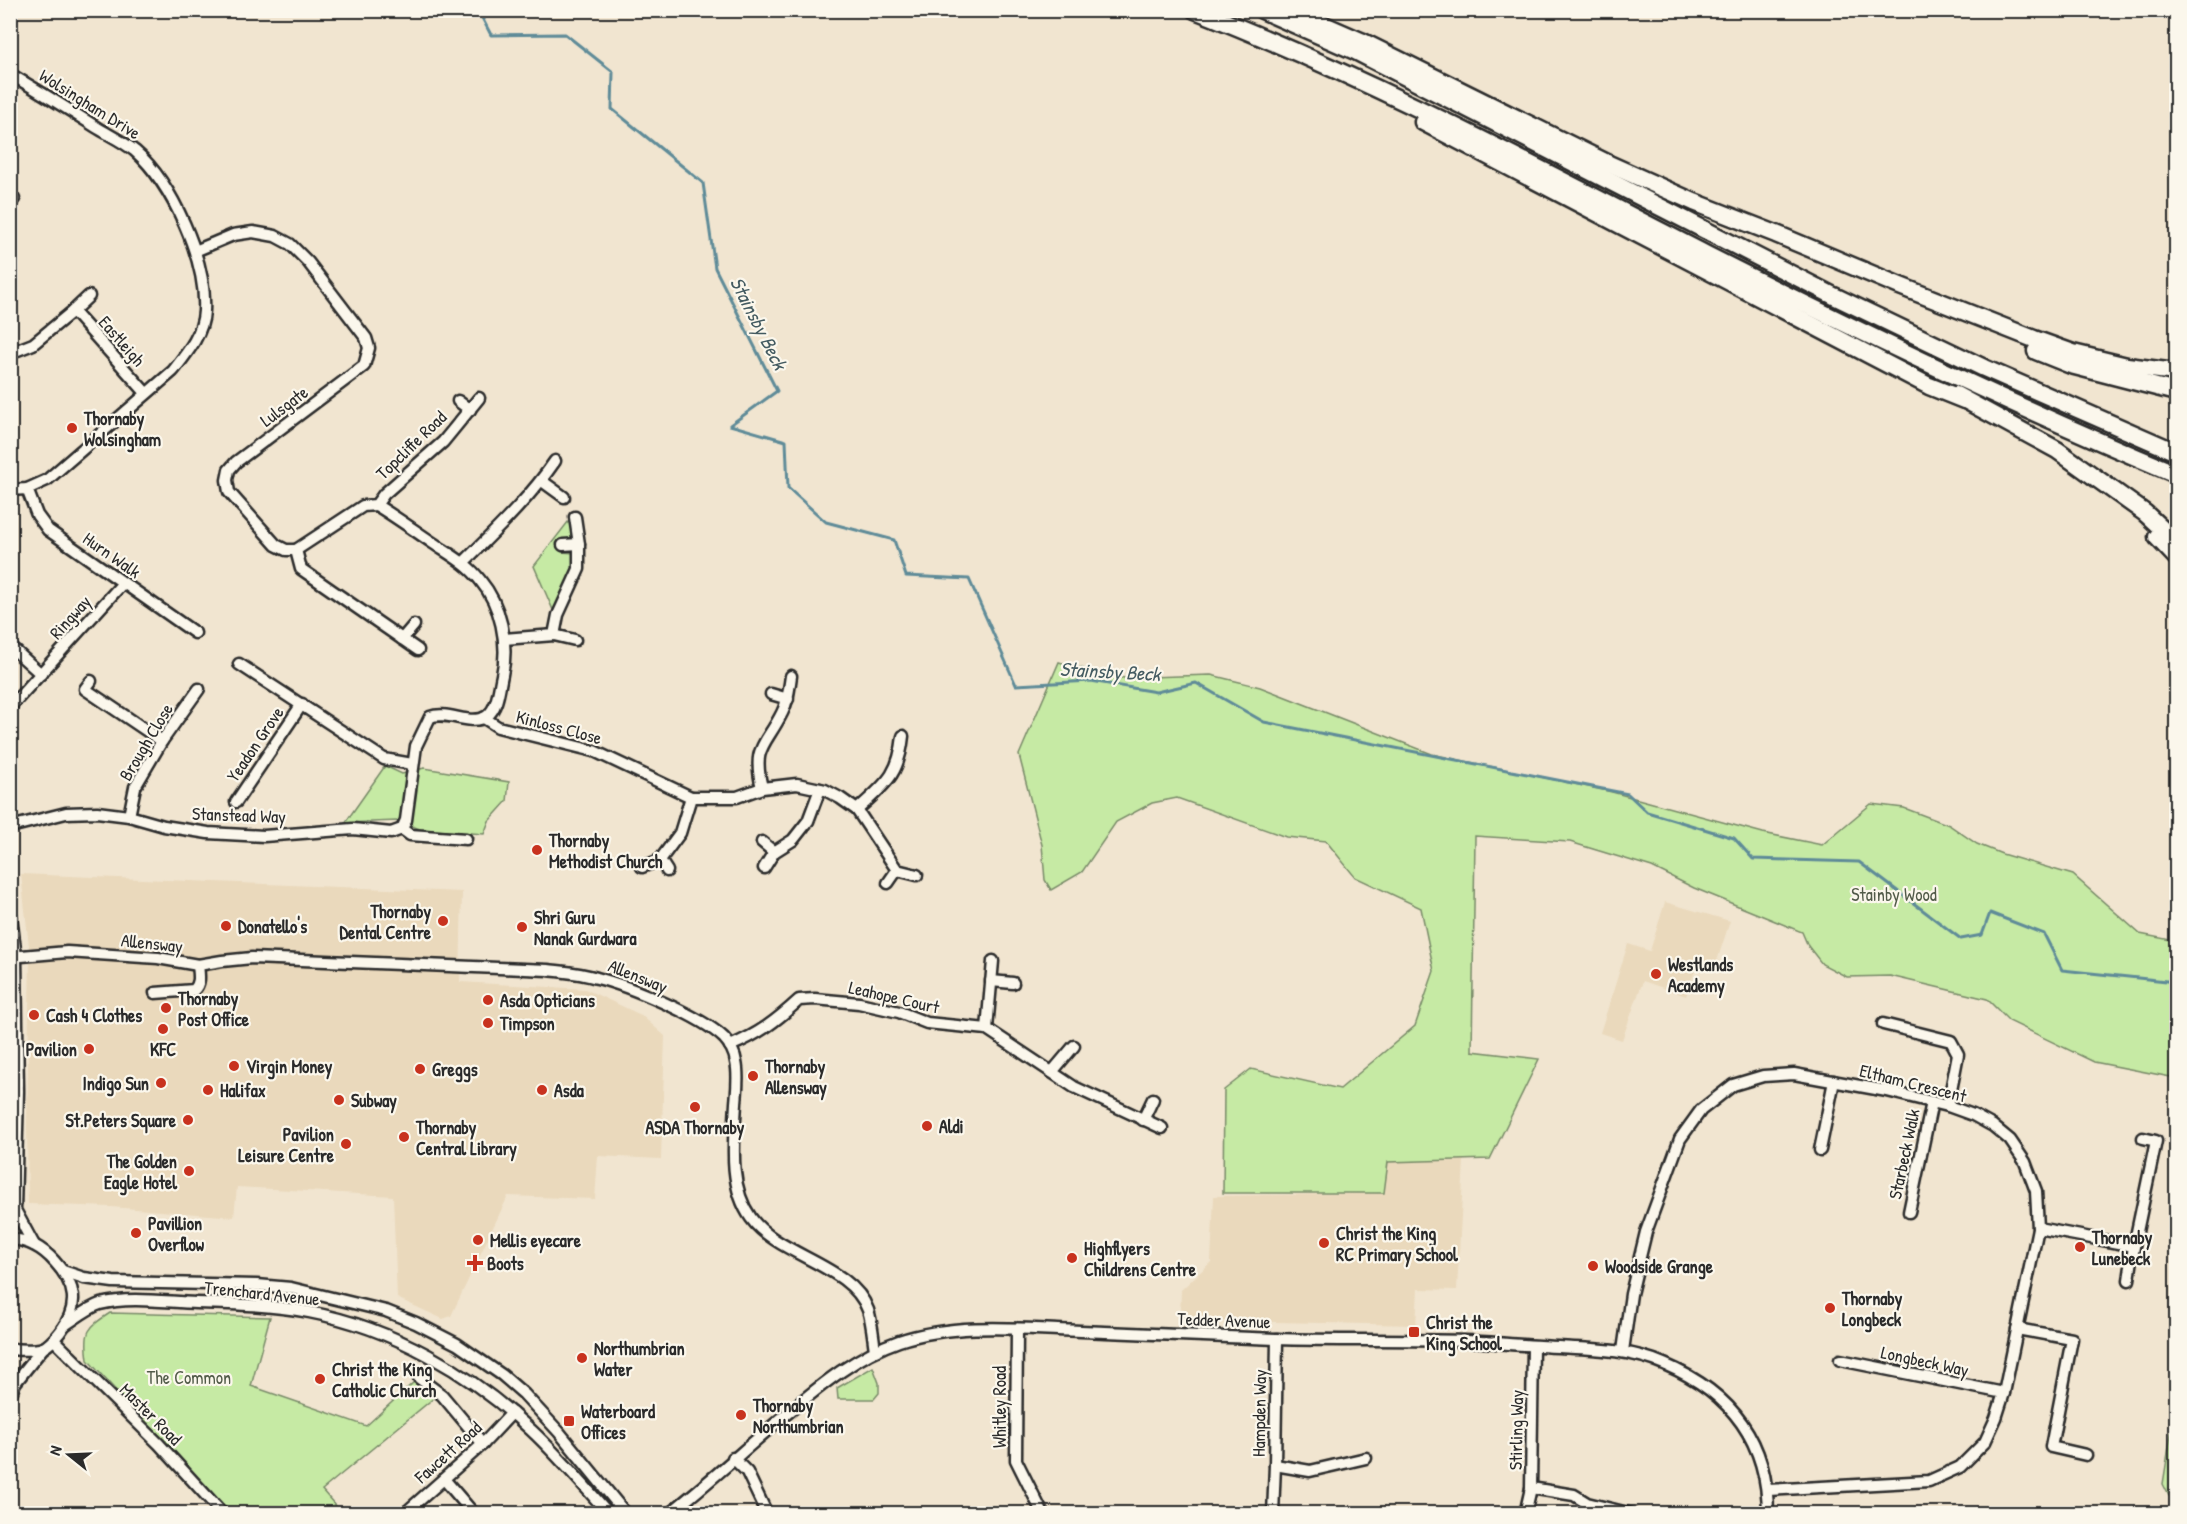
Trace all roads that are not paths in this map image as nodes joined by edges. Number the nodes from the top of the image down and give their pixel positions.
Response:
1 (1195, 10) edge
2 (1262, 10) edge
3 (1290, 10) edge
4 (1310, 59) junction
5 (10, 74) edge
6 (195, 251) junction
7 (1900, 286) junction
8 (90, 296) dead end
9 (1801, 302) junction
10 (73, 310) junction
11 (10, 349) edge
12 (2176, 372) edge
13 (2176, 392) edge
14 (146, 393) junction
15 (479, 398) dead end
16 (1964, 400) junction
17 (458, 401) dead end
18 (470, 410) junction
19 (2057, 450) junction
20 (2176, 452) edge
21 (555, 461) dead end
22 (2176, 474) edge
23 (542, 481) junction
24 (27, 489) junction
25 (10, 490) edge
26 (564, 496) dead end
27 (376, 505) junction
28 (575, 517) dead end
29 (2176, 542) edge
30 (579, 544) junction
31 (563, 545) dead end
32 (296, 550) junction
33 (2176, 557) edge
34 (463, 564) junction
35 (123, 583) junction
36 (414, 625) dead end
37 (195, 633) dead end
38 (554, 635) junction
39 (402, 639) junction
40 (504, 639) junction
41 (575, 640) dead end
42 (10, 645) edge
43 (418, 650) dead end
44 (239, 664) dead end
45 (41, 674) junction
46 (791, 676) dead end
47 (91, 681) dead end
48 (199, 689) dead end
49 (771, 694) dead end
50 (788, 699) junction
51 (13, 704) dead end
52 (302, 704) junction
53 (484, 718) junction
54 (903, 736) dead end
55 (162, 741) junction
56 (412, 764) junction
57 (762, 788) junction
58 (820, 789) junction
59 (691, 796) junction
60 (236, 802) dead end
61 (857, 810) junction
62 (129, 816) junction
63 (10, 827) edge
64 (402, 829) junction
65 (466, 839) dead end
66 (762, 842) dead end
67 (774, 852) junction
68 (660, 860) junction
69 (642, 867) dead end
70 (764, 868) dead end
71 (897, 870) junction
72 (667, 872) dead end
73 (917, 875) dead end
74 (888, 883) dead end
75 (10, 908) edge
76 (13, 957) edge
77 (993, 961) dead end
78 (198, 965) junction
79 (991, 981) junction
80 (1013, 983) dead end
81 (156, 993) dead end
82 (1883, 1024) dead end
83 (987, 1029) junction
84 (730, 1046) junction
85 (1074, 1047) dead end
86 (1052, 1072) junction
87 (1834, 1081) junction
88 (1153, 1099) dead end
89 (1932, 1102) junction
90 (1948, 1106) junction
91 (1143, 1120) junction
92 (1162, 1128) dead end
93 (2143, 1138) dead end
94 (1820, 1150) dead end
95 (1909, 1212) dead end
96 (2038, 1228) junction
97 (10, 1239) edge
98 (34, 1245) junction
99 (2134, 1246) junction
100 (63, 1271) junction
101 (2129, 1280) dead end
102 (257, 1285) junction
103 (257, 1305) junction
104 (65, 1325) junction
105 (2017, 1329) junction
106 (1017, 1330) junction
107 (1277, 1339) junction
108 (54, 1340) junction
109 (1533, 1346) junction
110 (43, 1347) junction
111 (10, 1349) edge
112 (875, 1350) junction
113 (1623, 1351) junction
114 (1839, 1360) dead end
115 (419, 1378) dead end
116 (2004, 1393) junction
117 (10, 1397) edge
118 (512, 1413) junction
119 (483, 1444) junction
120 (2085, 1455) dead end
121 (734, 1458) junction
122 (1366, 1458) dead end
123 (586, 1465) junction
124 (1275, 1465) junction
125 (575, 1476) junction
126 (444, 1479) junction
127 (1531, 1488) junction
128 (1768, 1490) junction
129 (223, 1514) edge
130 (404, 1514) edge
131 (474, 1514) edge
132 (609, 1514) edge
133 (626, 1514) edge
134 (669, 1514) edge
135 (767, 1514) edge
136 (1042, 1514) edge
137 (1273, 1514) edge
138 (1525, 1514) edge
139 (1632, 1514) edge
140 (1768, 1514) edge

1 - 4 highway
2 - 20 highway
3 - 7 highway
4 - 9 highway
4 - 16 highway
5 - 6 street, Wolsingham Drive
6 - 14 street, Wolsingham Drive
6 - 32 street, Lulsgate
7 - 12 highway
7 - 13 highway
8 - 10 street, Eastleigh
9 - 16 highway
9 - 22 highway
10 - 11 street, Eastleigh
10 - 14 street, Eastleigh
14 - 24 street, Wolsingham Drive
15 - 18 street, Topcliffe Road
16 - 19 highway
17 - 18 street, Topcliffe Road
18 - 27 street, Topcliffe Road
19 - 29 highway
19 - 33 highway
21 - 23 street
23 - 26 street
23 - 34 street
24 - 25 street, Wolsingham Drive
24 - 35 street, Hurn Walk
27 - 32 street, Topcliffe Road
27 - 34 street, Topcliffe Road
28 - 30 street
30 - 31 street
30 - 38 street
32 - 39 street
34 - 40 street, Topcliffe Road
35 - 37 street, Hurn Walk
35 - 45 street, Ringway
36 - 39 street
38 - 40 street
38 - 41 street
39 - 43 street
40 - 53 street, Topcliffe Road
42 - 45 street
44 - 52 street, Yeadon Grove
45 - 51 street, Ringway
46 - 50 street
47 - 55 street
48 - 55 street, Brough Close
49 - 50 street
50 - 57 street
52 - 56 street, Yeadon Grove
52 - 60 street, Yeadon Grove
53 - 56 street
53 - 59 street, Kinloss Close
54 - 61 street
55 - 62 street, Brough Close
56 - 64 street
57 - 58 street, Kinloss Close
57 - 59 street, Kinloss Close
58 - 61 street, Kinloss Close
58 - 67 street
59 - 68 street
61 - 71 street, Kinloss Close
62 - 63 street, Stanstead Way
62 - 64 street, Stanstead Way
64 - 65 street, Stanstead Way
66 - 67 street
67 - 70 street
68 - 69 street
68 - 72 street
71 - 73 street
71 - 74 street
75 - 76 street
76 - 78 street, Allensway
76 - 98 street
77 - 79 street
78 - 81 street
78 - 84 street, Allensway
79 - 80 street
79 - 83 street
82 - 90 street
83 - 84 street, Leahope Court
83 - 86 street, Leahope Court
84 - 112 street
85 - 86 street
86 - 91 street, Leahope Court
87 - 89 street, Eltham Crescent
87 - 94 street
87 - 113 street, Eltham Crescent
88 - 91 street
89 - 90 street, Eltham Crescent
89 - 95 street, Starbeck Walk
90 - 96 street, Eltham Crescent
91 - 92 street, Leahope Court
93 - 99 street
96 - 99 street
96 - 105 street, Eltham Crescent
97 - 98 street
98 - 100 street
99 - 101 street
100 - 102 street, Trenchard Avenue
100 - 104 street
102 - 103 street
102 - 123 street, Trenchard Avenue
103 - 104 street, Trenchard Avenue
103 - 118 street, Trenchard Avenue
104 - 108 street
105 - 116 street, Eltham Crescent
105 - 120 street
106 - 107 street, Tedder Avenue
106 - 112 street, Tedder Avenue
106 - 136 street, Whitley Road
107 - 109 street, Tedder Avenue
107 - 124 street, Hampden Way
108 - 110 street
108 - 129 street, Master Road
109 - 113 street, Tedder Avenue
109 - 127 street, Stirling Way
110 - 111 street
110 - 117 street
112 - 121 street, Tedder Avenue
113 - 128 street, Tedder Avenue
114 - 116 street, Longbeck Way
115 - 119 street
116 - 128 street, Eltham Crescent
118 - 119 street, Fawcett Road
118 - 125 street, Trenchard Avenue
119 - 126 street, Fawcett Road
121 - 134 street, Tedder Avenue
121 - 135 street
122 - 124 street, Hampden Way
123 - 125 street
123 - 133 street, Trenchard Avenue
124 - 137 street
125 - 132 street, Trenchard Avenue
126 - 130 street, Fawcett Road
126 - 131 street
127 - 138 street, Stirling Way
127 - 139 street
128 - 140 street, Tedder Avenue

